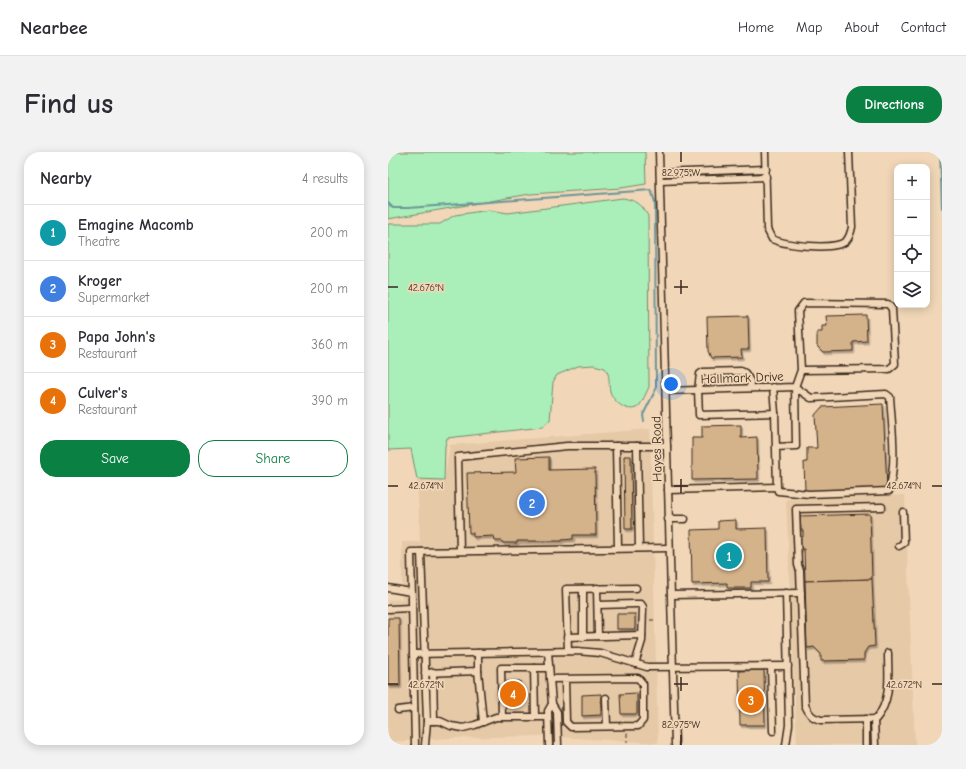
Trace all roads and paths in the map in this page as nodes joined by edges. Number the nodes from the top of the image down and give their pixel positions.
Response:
1 (659, 152) edge
2 (765, 152) edge
3 (849, 152) edge
4 (766, 169) junction
5 (718, 170) junction
6 (660, 172) junction
7 (766, 177) junction
8 (718, 179) junction
9 (660, 181) junction
10 (802, 370) junction
11 (773, 387) junction
12 (795, 387) junction
13 (751, 388) junction
14 (698, 390) junction
15 (666, 391) junction
16 (775, 413) junction
17 (616, 446) junction
18 (637, 446) junction
19 (667, 446) junction
20 (776, 447) junction
21 (778, 487) junction
22 (668, 490) junction
23 (882, 507) dead end
24 (903, 512) dead end
25 (684, 518) dead end
26 (668, 519) junction
27 (899, 546) dead end
28 (618, 548) junction
29 (639, 548) junction
30 (669, 548) junction
31 (421, 552) junction
32 (460, 552) junction
33 (388, 588) edge
34 (597, 588) junction
35 (636, 588) dead end
36 (583, 589) junction
37 (411, 592) junction
38 (786, 593) junction
39 (801, 593) junction
40 (671, 595) junction
41 (598, 605) junction
42 (412, 608) junction
43 (388, 609) edge
44 (643, 620) junction
45 (657, 620) dead end
46 (598, 636) junction
47 (642, 636) junction
48 (567, 637) junction
49 (583, 637) junction
50 (568, 651) junction
51 (548, 652) junction
52 (478, 653) junction
53 (888, 653) dead end
54 (413, 654) junction
55 (425, 654) junction
56 (638, 665) junction
57 (771, 666) junction
58 (788, 666) junction
59 (673, 667) junction
60 (534, 668) junction
61 (549, 668) junction
62 (478, 671) junction
63 (433, 672) junction
64 (425, 673) junction
65 (638, 678) junction
66 (550, 679) junction
67 (565, 679) junction
68 (606, 698) dead end
69 (552, 704) junction
70 (414, 708) junction
71 (398, 710) dead end
72 (502, 717) junction
73 (535, 717) junction
74 (548, 717) junction
75 (866, 719) junction
76 (874, 719) junction
77 (427, 721) junction
78 (434, 721) junction
79 (483, 722) junction
80 (608, 726) junction
81 (626, 726) junction
82 (773, 731) dead end
83 (627, 742) dead end
84 (415, 745) edge
85 (425, 745) edge
86 (549, 745) edge
87 (558, 745) edge
88 (675, 745) edge
89 (786, 745) edge
90 (866, 745) edge
91 (875, 745) edge

1 - 6 street, Hayes Road
2 - 4 street
3 - 7 street
4 - 5 street
4 - 7 street
5 - 6 street
5 - 8 street
6 - 9 street, Hayes Road
7 - 8 street
8 - 9 street
9 - 15 street, Hayes Road
10 - 10 street
10 - 12 street
11 - 12 street, Hallmark Drive
11 - 13 street, Hallmark Drive
11 - 16 street
12 - 20 street
12 - 21 street
13 - 14 street, Hallmark Drive
13 - 14 street
14 - 15 street, Hallmark Drive
14 - 16 street
15 - 19 street, Hayes Road
16 - 20 street
17 - 18 street
17 - 28 street
17 - 32 street
18 - 19 street
18 - 29 street
19 - 22 street, Hayes Road
20 - 21 street
21 - 22 street
22 - 26 street, Hayes Road
23 - 39 street
24 - 27 street
25 - 26 street
26 - 30 street, Hayes Road
28 - 29 street
28 - 32 street
29 - 30 street
30 - 40 street, Hayes Road
31 - 32 street
31 - 37 street
31 - 55 street
33 - 37 street
34 - 35 street
34 - 36 street
34 - 41 street
36 - 48 street
36 - 49 street
37 - 42 street
38 - 39 street
38 - 40 street
38 - 58 street
39 - 75 street
40 - 59 street, Hayes Road
41 - 44 street
41 - 46 street
42 - 43 street
42 - 54 street
44 - 45 path
44 - 47 street
46 - 47 street
46 - 49 street
47 - 56 street
48 - 49 street
48 - 50 street
50 - 51 street
50 - 56 street
51 - 52 street
51 - 61 street
52 - 55 street
52 - 62 street
53 - 76 street
54 - 55 street
54 - 70 street
55 - 64 street
56 - 59 street
56 - 65 street
57 - 58 street
57 - 59 street
57 - 82 street
58 - 89 street
59 - 88 street, Hayes Road
60 - 61 street
60 - 72 street
60 - 73 street
61 - 66 street
62 - 63 street
62 - 79 street
63 - 64 street
63 - 78 street
64 - 77 street
65 - 67 street
65 - 81 street
66 - 67 street
66 - 69 street
67 - 80 street
68 - 80 street
69 - 74 street
69 - 87 street
70 - 71 street
70 - 84 street
72 - 73 street
72 - 79 street
73 - 74 street
74 - 86 street
75 - 76 street
75 - 90 street
76 - 91 street
77 - 78 street
77 - 85 street
78 - 79 street
80 - 81 street
81 - 83 path

